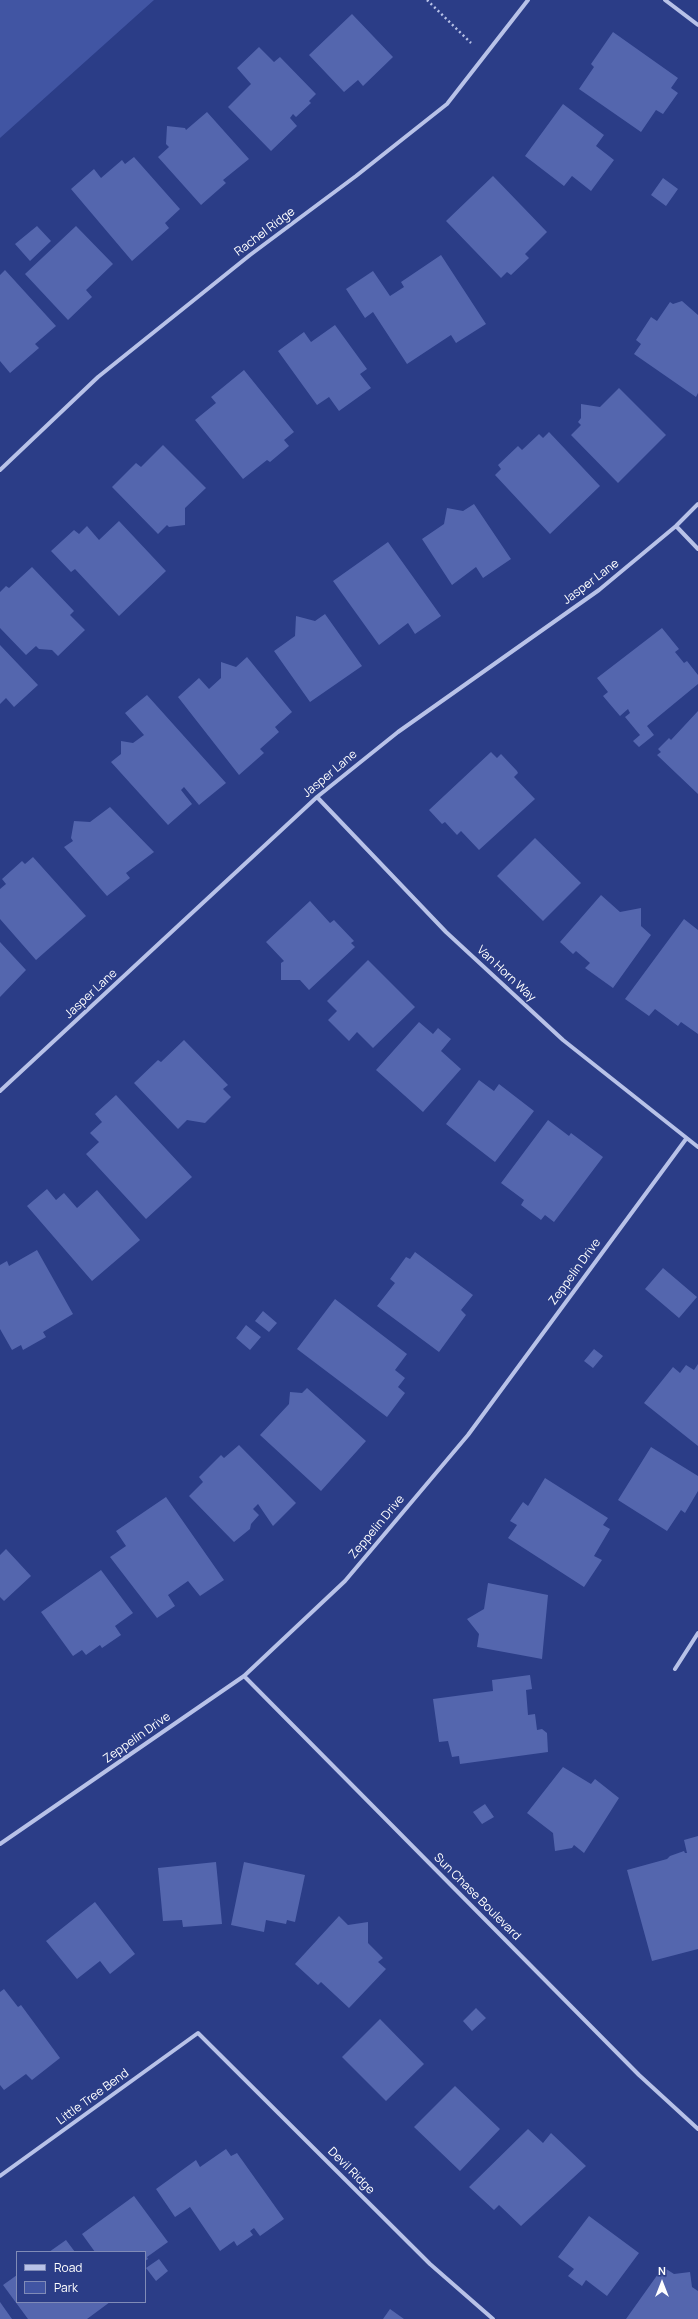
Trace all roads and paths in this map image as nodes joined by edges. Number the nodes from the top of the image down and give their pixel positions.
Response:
1 (427, 0) edge
2 (528, 0) edge
3 (665, 0) edge
4 (698, 25) edge
5 (485, 56) junction
6 (0, 470) edge
7 (698, 504) edge
8 (676, 526) junction
9 (698, 549) edge
10 (317, 797) junction
11 (0, 1092) edge
12 (686, 1139) junction
13 (698, 1148) edge
14 (698, 1633) edge
15 (676, 1669) dead end
16 (244, 1676) junction
17 (0, 1844) edge
18 (198, 2033) joint
19 (698, 2129) edge
20 (0, 2176) edge
21 (493, 2319) edge

1 - 5 path
2 - 5 street, Rachel Ridge
3 - 4 street
5 - 6 street, Rachel Ridge
7 - 8 street, Jasper Lane
8 - 9 street
8 - 10 street, Jasper Lane
10 - 11 street, Jasper Lane
10 - 12 street, Van Horn Way
12 - 13 street, Van Horn Way
12 - 16 street, Zeppelin Drive
14 - 15 street
16 - 17 street, Zeppelin Drive
16 - 19 street, Sun Chase Boulevard
18 - 20 street, Little Tree Bend
18 - 21 street, Devil Ridge

